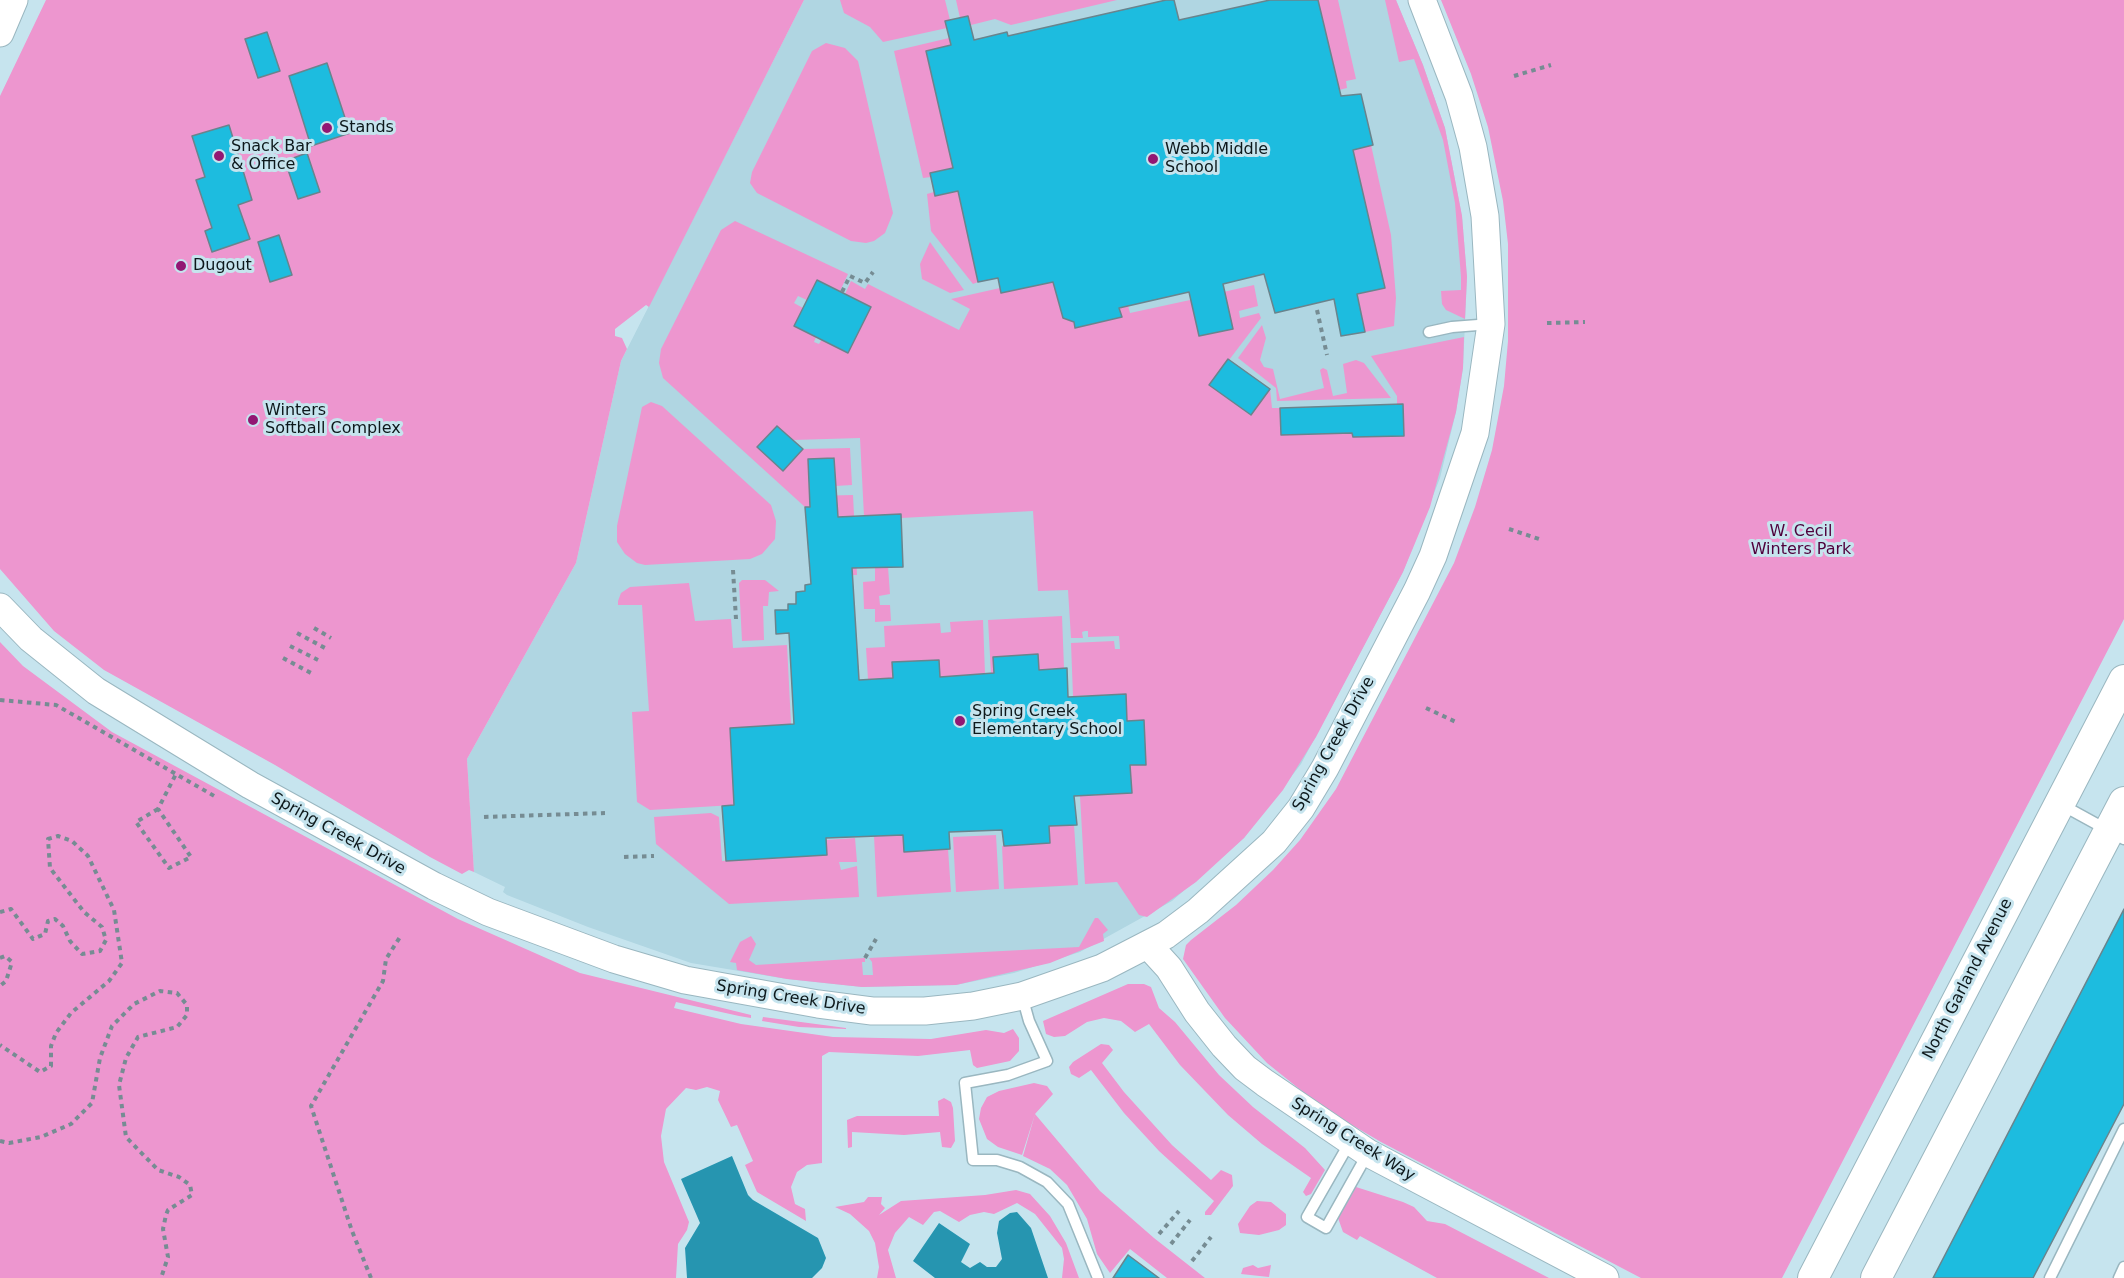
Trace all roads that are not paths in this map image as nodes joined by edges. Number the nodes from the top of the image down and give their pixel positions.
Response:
1 (14, 0) edge
2 (1422, 0) edge
3 (0, 33) edge
4 (1491, 324) junction
5 (1429, 332) dead end
6 (0, 607) edge
7 (2124, 680) edge
8 (2124, 802) edge
9 (2059, 804) junction
10 (2117, 835) edge
11 (1148, 945) junction
12 (1022, 996) junction
13 (2124, 1129) edge
14 (1360, 1147) junction
15 (2124, 1267) edge
16 (1098, 1278) edge
17 (1605, 1278) edge
18 (1813, 1278) edge
19 (1876, 1278) edge
20 (2050, 1278) edge
21 (2119, 1278) edge

1 - 3 street
2 - 4 street, Spring Creek Drive
4 - 5 lane
4 - 11 street, Spring Creek Drive
6 - 12 street, Spring Creek Drive
7 - 9 main road, North Garland Avenue
8 - 10 main road
9 - 10 lane
9 - 18 main road, North Garland Avenue
10 - 19 main road
11 - 12 street, Spring Creek Drive
11 - 14 street, Spring Creek Way
12 - 16 lane
13 - 20 lane
14 - 14 lane
14 - 17 street, Spring Creek Way
15 - 21 lane

